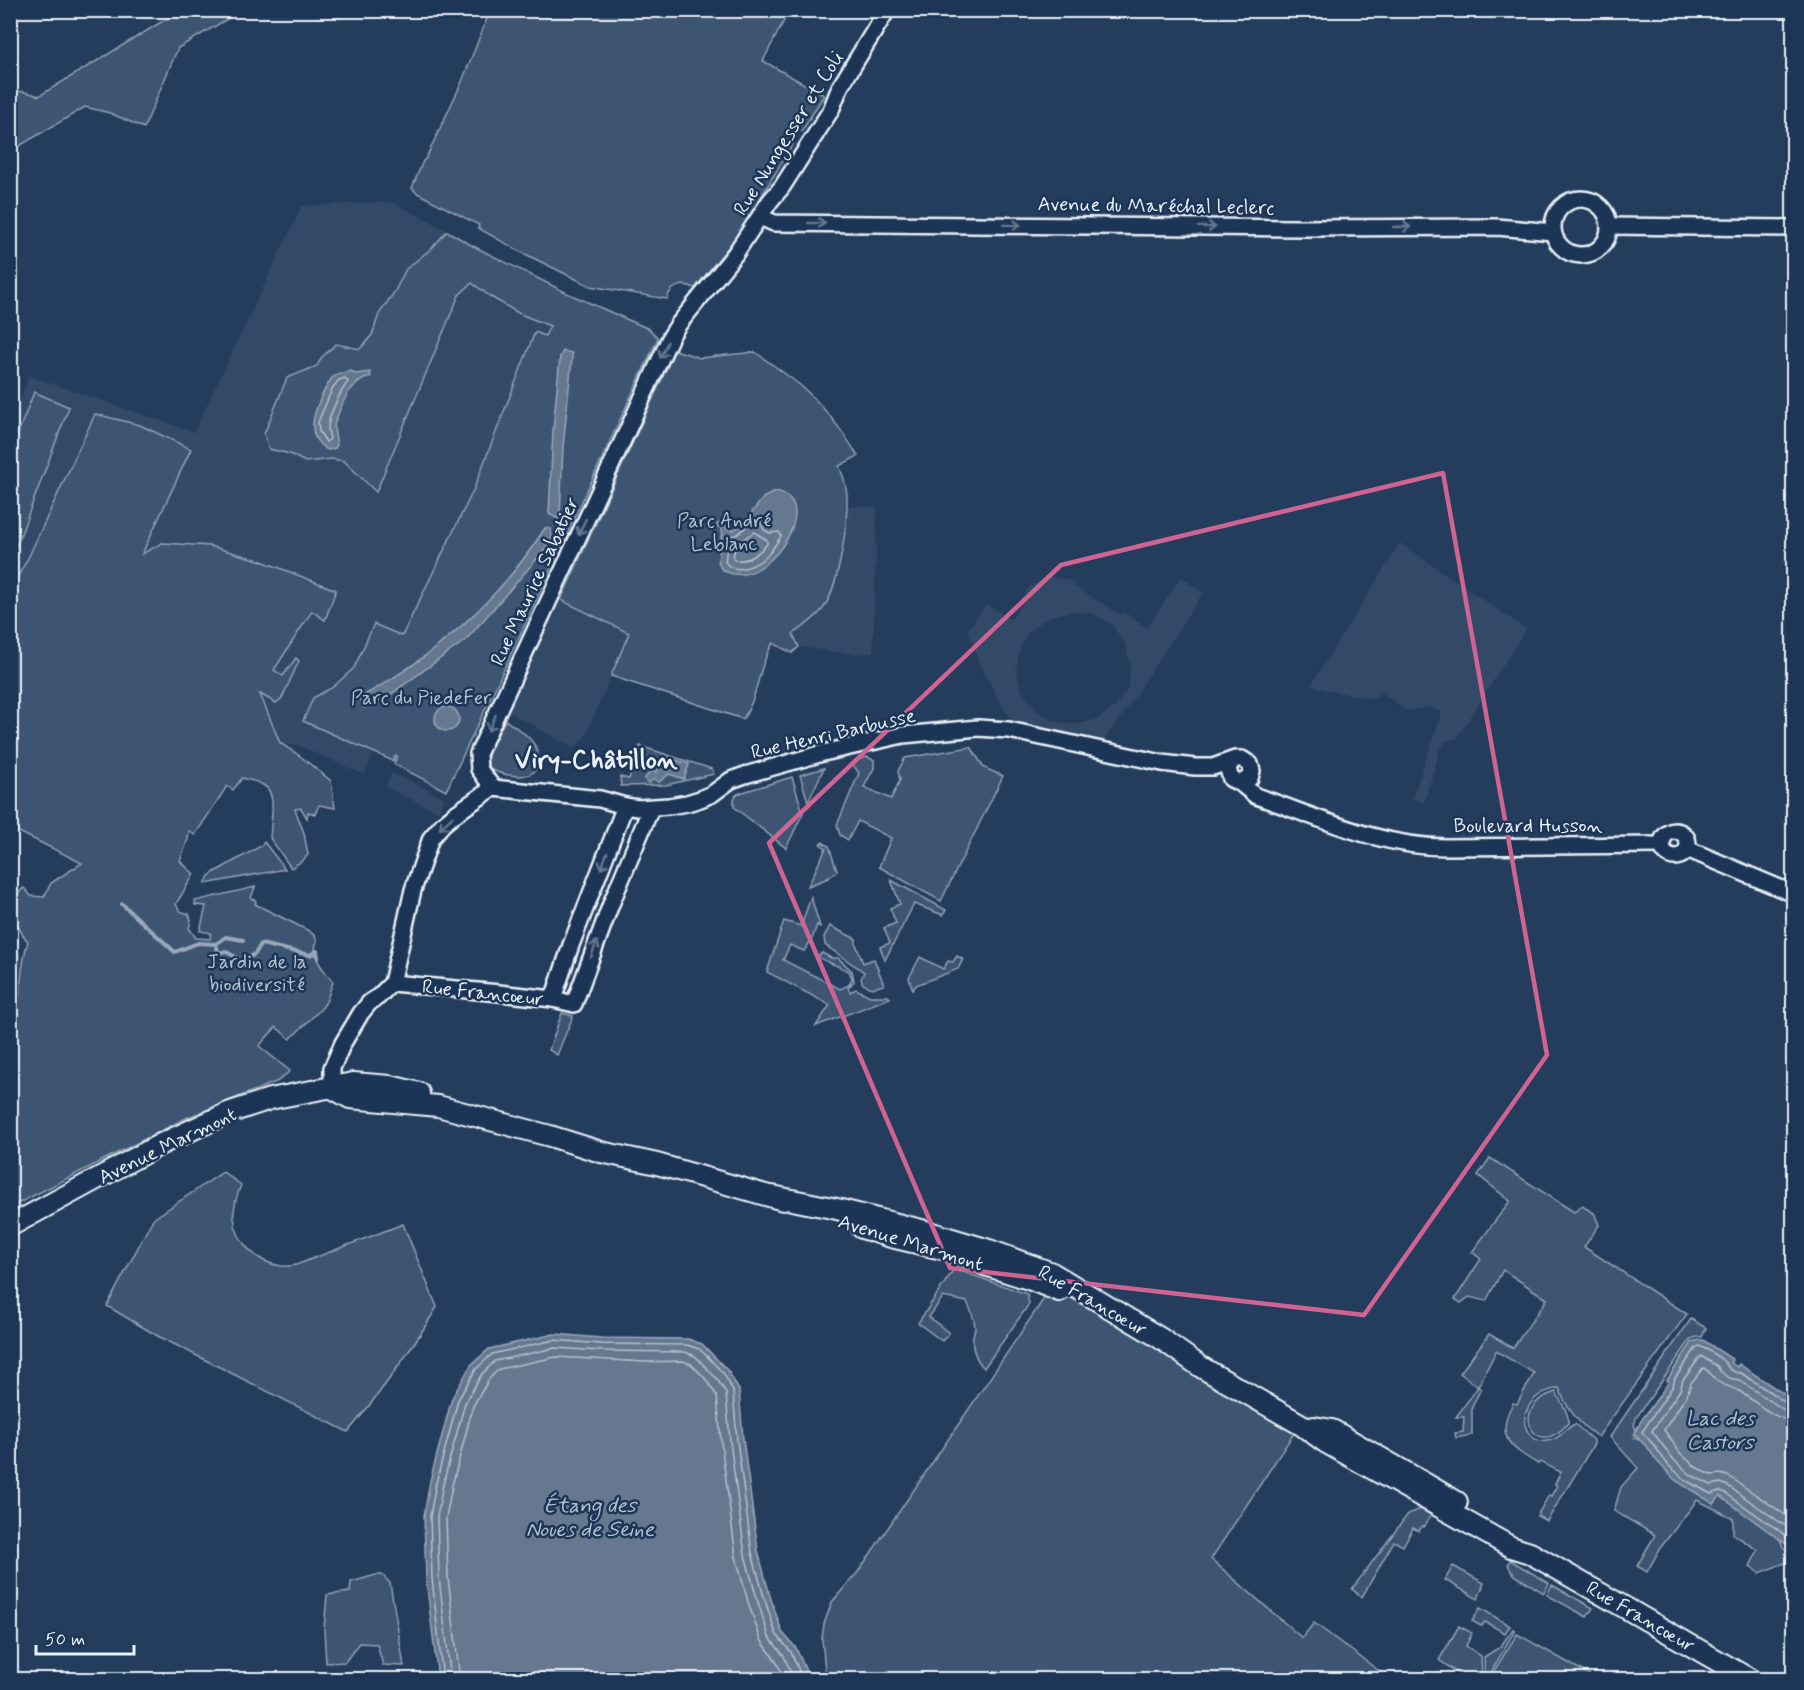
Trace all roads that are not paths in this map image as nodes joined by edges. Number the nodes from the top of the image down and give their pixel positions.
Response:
1 (887, 10) edge
2 (760, 217) junction
3 (1609, 226) junction
4 (1794, 228) edge
5 (1553, 232) junction
6 (697, 302) joint
7 (1252, 771) junction
8 (1234, 773) junction
9 (493, 788) junction
10 (1282, 805) junction
11 (625, 806) junction
12 (651, 808) junction
13 (1794, 894) edge
14 (392, 983) junction
15 (553, 999) junction
16 (332, 1088) junction
17 (399, 1089) junction
18 (358, 1104) junction
19 (657, 1164) junction
20 (772, 1196) junction
21 (10, 1226) edge
22 (908, 1227) joint
23 (1050, 1286) joint
24 (1201, 1367) junction
25 (1751, 1680) edge

1 - 2 street, Rue Nungesser et Coli
2 -> 5 street, Avenue du Maréchal Leclerc
2 - 6 street, Rue Nungesser et Coli
3 - 4 street
3 - 5 street
3 - 5 street
6 -> 9 street, Rue Maurice Sabatier
7 - 8 street
7 - 8 street
7 - 10 street
8 - 10 street
8 - 12 street, Rue Henri Barbusse
9 - 11 street, Rue Henri Barbusse
9 -> 14 street
10 - 13 street, Boulevard Husson
11 - 12 street, Rue Henri Barbusse
11 -> 15 street
15 -> 12 street, Rue Francœur
14 - 15 street, Rue Francœur
14 - 16 street
16 - 17 main road, Avenue Marmont
16 - 18 main road, Avenue Marmont
16 - 21 main road, Avenue Marmont
17 - 18 main road
17 - 19 main road, Avenue Marmont
18 - 19 main road, Avenue Marmont
19 - 20 main road, Avenue Marmont
20 - 22 main road, Avenue Marmont
20 - 23 main road, Avenue Marmont
22 - 24 main road, Rue Francœur
23 - 24 main road, Rue Francœur
24 - 25 main road, Rue Francœur

